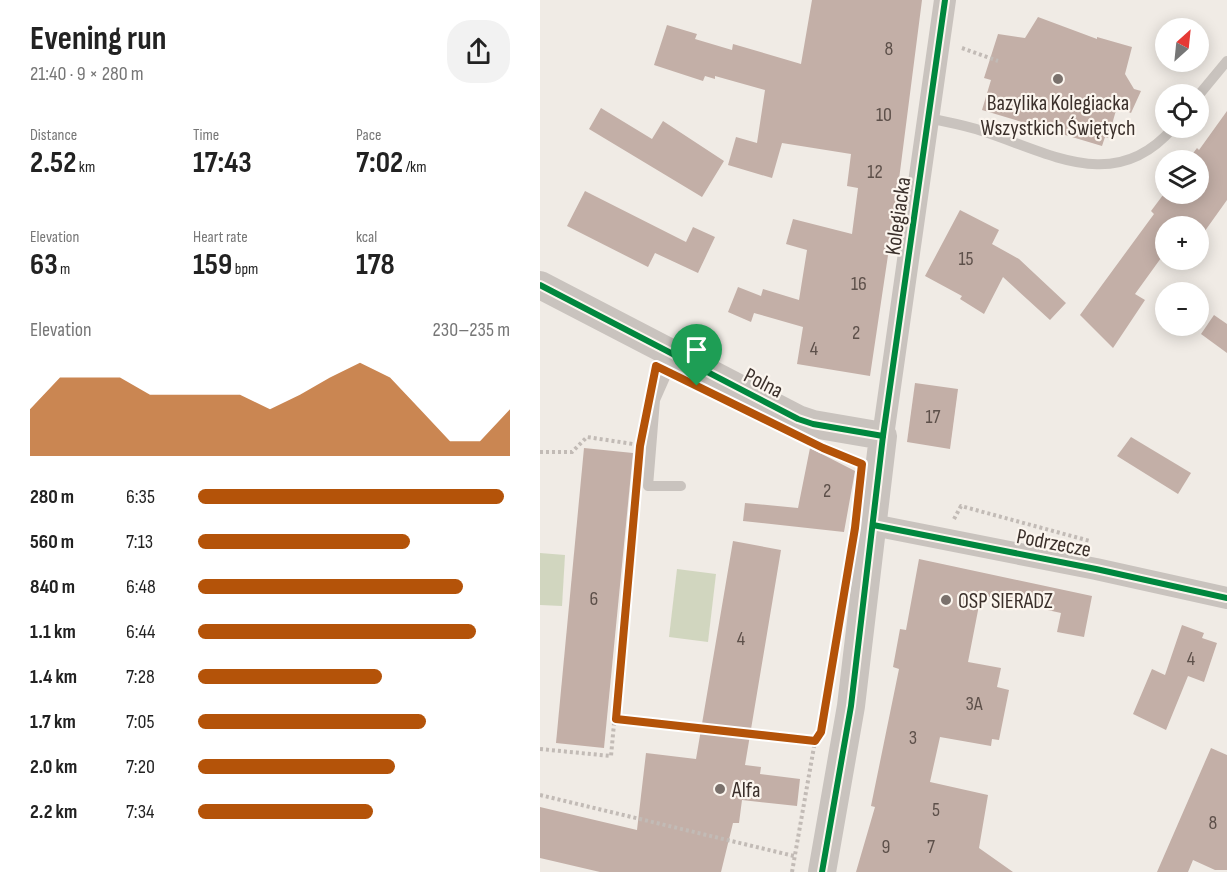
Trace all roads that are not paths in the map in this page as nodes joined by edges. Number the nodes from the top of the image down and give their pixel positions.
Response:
1 (945, 0) edge
2 (1227, 61) edge
3 (1208, 84) edge
4 (928, 118) junction
5 (1164, 138) edge
6 (540, 285) edge
7 (675, 357) junction
8 (883, 436) junction
9 (681, 486) dead end
10 (873, 525) junction
11 (1227, 598) edge
12 (822, 872) edge

1 - 4 street, Kolegiacka
2 - 3 lane
4 - 5 lane
4 - 8 street, Kolegiacka
6 - 7 street, Polna
7 - 8 street, Polna
7 - 9 lane
8 - 10 street
10 - 11 street, Podrzecze
10 - 12 street

